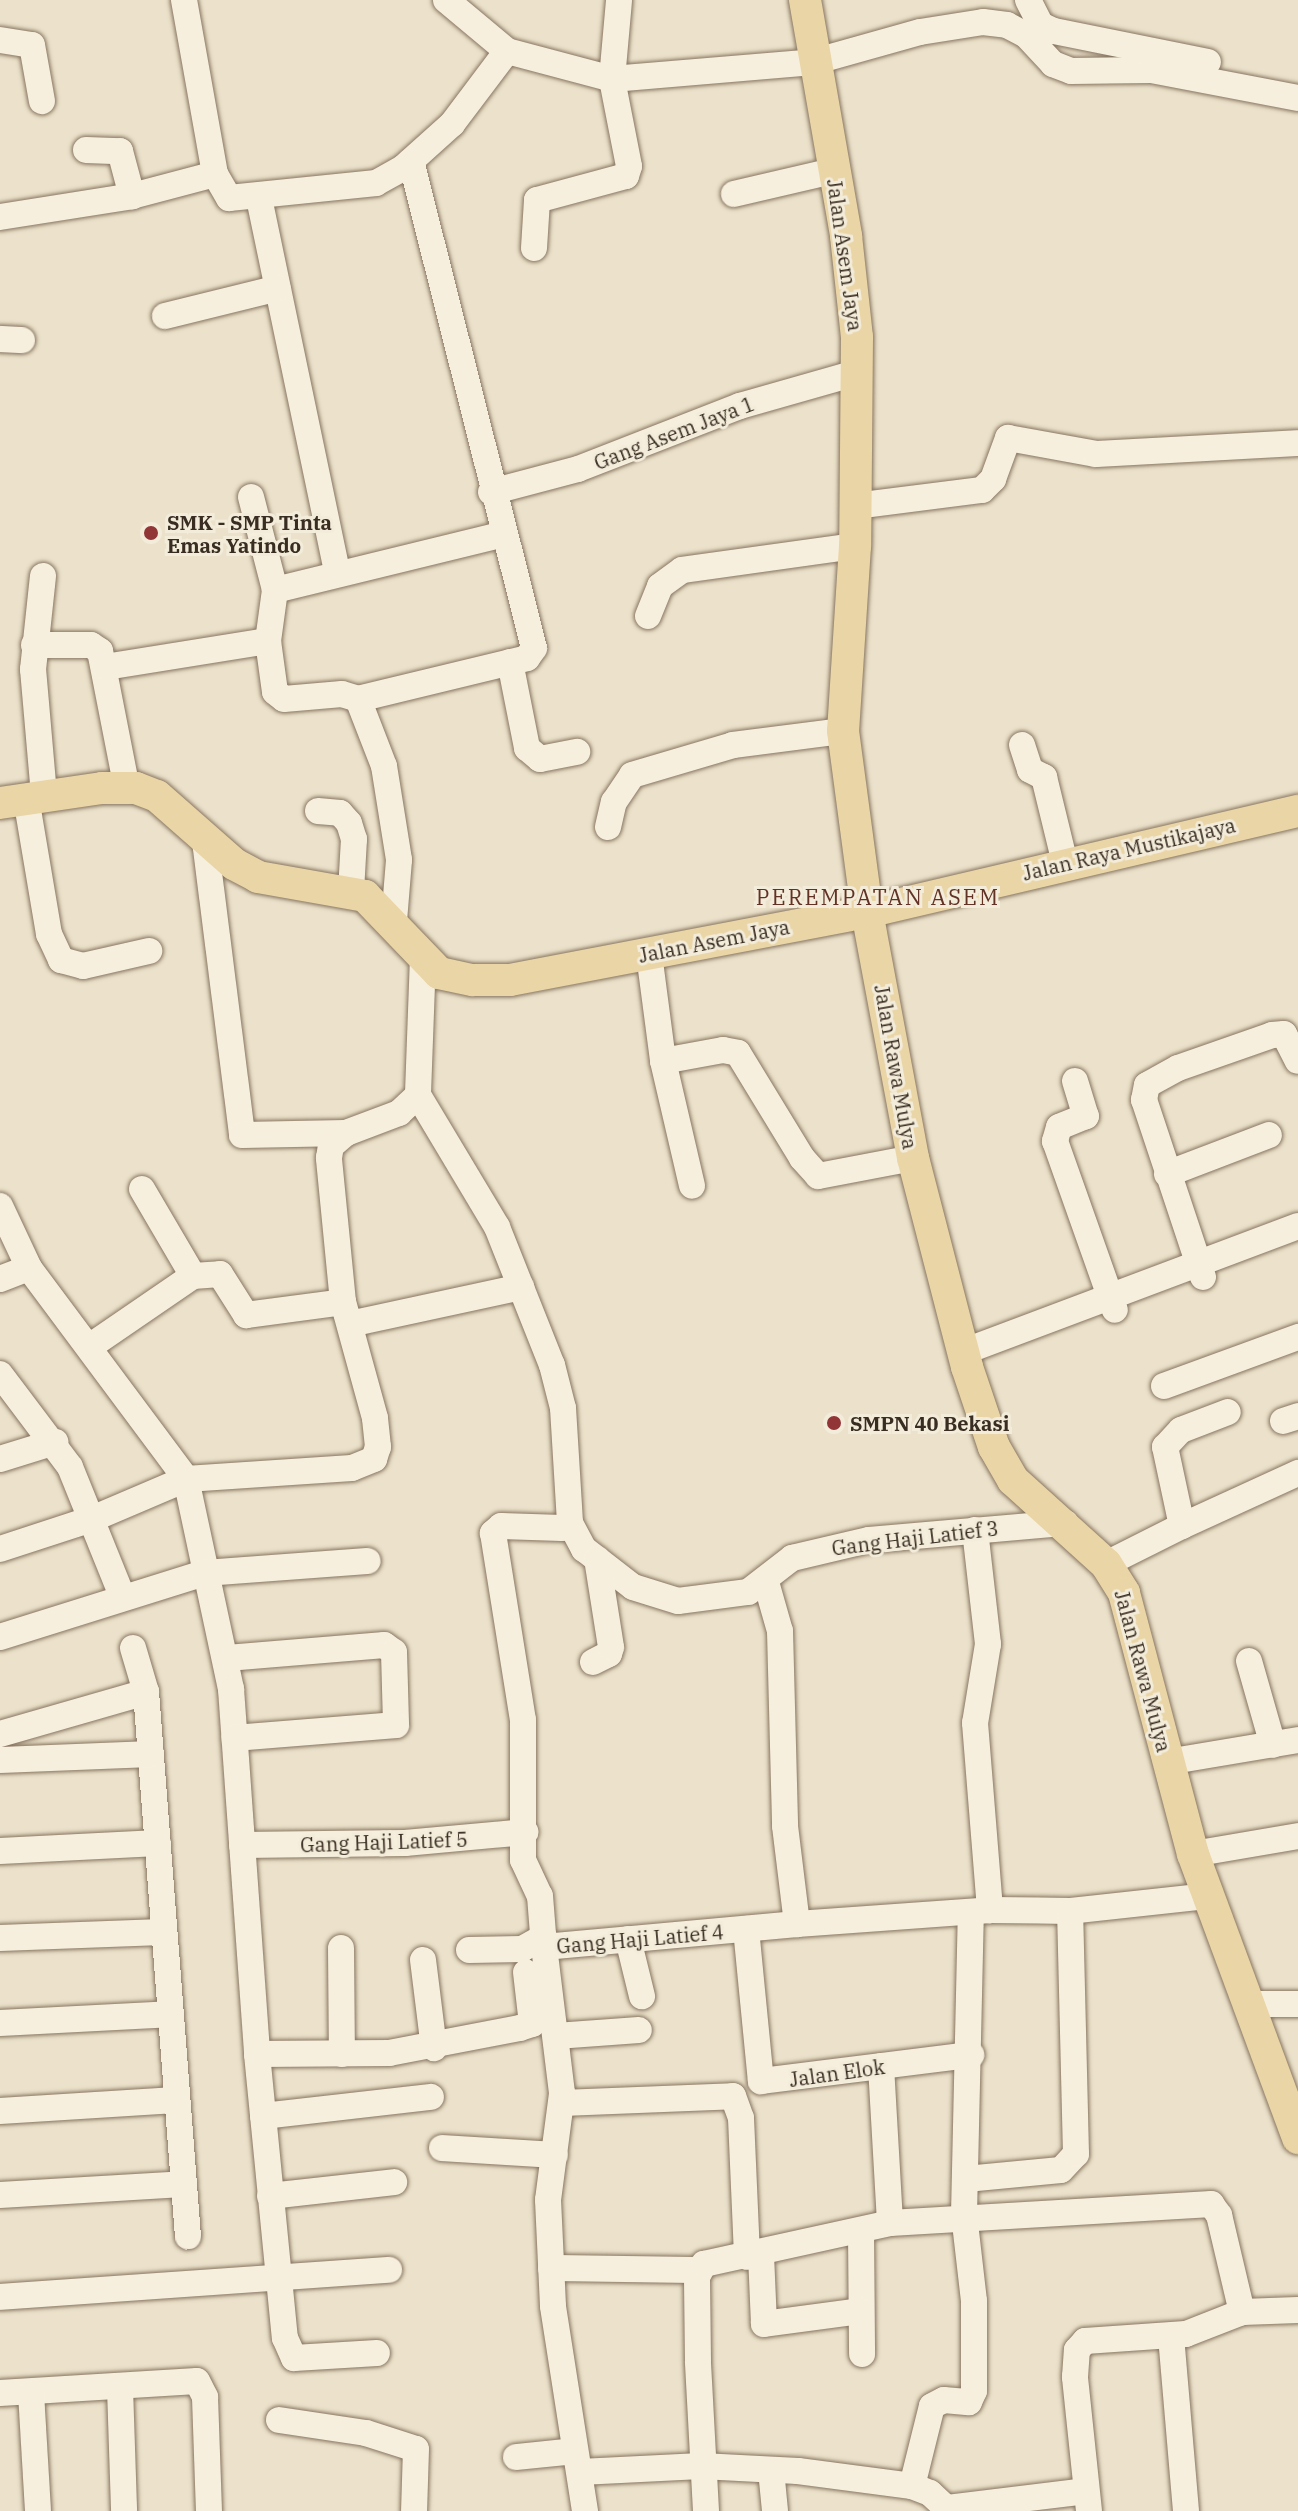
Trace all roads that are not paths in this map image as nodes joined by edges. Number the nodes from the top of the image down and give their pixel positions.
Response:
1 (184, 0) edge
2 (446, 0) edge
3 (619, 0) edge
4 (805, 0) edge
5 (1028, 0) edge
6 (0, 40) edge
7 (507, 51) junction
8 (813, 62) junction
9 (612, 79) junction
10 (1298, 79) edge
11 (1298, 98) edge
12 (42, 101) dead end
13 (86, 150) dead end
14 (411, 161) junction
15 (833, 171) junction
16 (215, 174) junction
17 (734, 194) dead end
18 (132, 196) junction
19 (259, 198) junction
20 (0, 217) edge
21 (534, 248) dead end
22 (278, 288) junction
23 (165, 316) dead end
24 (856, 373) junction
25 (1298, 443) edge
26 (491, 492) junction
27 (251, 497) dead end
28 (855, 506) junction
29 (501, 535) junction
30 (855, 546) junction
31 (337, 571) junction
32 (43, 576) dead end
33 (275, 590) junction
34 (648, 616) dead end
35 (268, 641) junction
36 (34, 645) junction
37 (510, 662) junction
38 (105, 667) junction
39 (358, 699) junction
40 (843, 731) junction
41 (1022, 745) dead end
42 (577, 752) dead end
43 (127, 788) junction
44 (23, 798) edge
45 (318, 811) dead end
46 (1298, 811) edge
47 (608, 827) dead end
48 (205, 841) junction
49 (1065, 863) junction
50 (351, 891) junction
51 (394, 921) junction
52 (859, 923) junction
53 (149, 951) dead end
54 (649, 954) junction
55 (423, 957) junction
56 (663, 1061) junction
57 (1298, 1061) edge
58 (1075, 1081) dead end
59 (418, 1095) junction
60 (346, 1133) junction
61 (1269, 1135) dead end
62 (913, 1158) junction
63 (1167, 1174) junction
64 (692, 1186) dead end
65 (142, 1189) dead end
66 (0, 1206) edge
67 (1298, 1226) edge
68 (1298, 1244) edge
69 (29, 1268) junction
70 (1200, 1269) junction
71 (193, 1276) junction
72 (0, 1279) edge
73 (521, 1287) junction
74 (1112, 1301) junction
75 (351, 1312) junction
76 (1298, 1337) edge
77 (95, 1343) dead end
78 (965, 1359) junction
79 (0, 1374) edge
80 (1164, 1386) dead end
81 (1228, 1412) dead end
82 (55, 1442) junction
83 (0, 1459) edge
84 (1298, 1473) edge
85 (186, 1479) junction
86 (92, 1519) junction
87 (570, 1523) junction
88 (1065, 1523) junction
89 (1182, 1526) junction
90 (975, 1530) junction
91 (0, 1549) edge
92 (597, 1559) junction
93 (368, 1561) dead end
94 (1106, 1564) junction
95 (204, 1573) junction
96 (766, 1582) junction
97 (123, 1598) junction
98 (0, 1637) edge
99 (133, 1648) dead end
100 (227, 1658) junction
101 (1249, 1661) dead end
102 (593, 1662) dead end
103 (146, 1692) junction
104 (0, 1734) edge
105 (235, 1738) junction
106 (1285, 1743) edge
107 (151, 1754) junction
108 (0, 1760) edge
109 (1167, 1762) junction
110 (525, 1832) junction
111 (1298, 1836) edge
112 (158, 1843) junction
113 (242, 1845) junction
114 (0, 1851) edge
115 (1193, 1854) junction
116 (1207, 1896) junction
117 (1070, 1911) junction
118 (980, 1912) junction
119 (797, 1924) junction
120 (746, 1929) junction
121 (162, 1932) junction
122 (0, 1938) edge
123 (628, 1939) junction
124 (544, 1942) junction
125 (341, 1948) dead end
126 (469, 1950) dead end
127 (423, 1960) dead end
128 (526, 1972) dead end
129 (642, 1996) dead end
130 (1248, 2004) junction
131 (1298, 2004) edge
132 (169, 2014) junction
133 (0, 2023) edge
134 (639, 2030) dead end
135 (556, 2036) junction
136 (434, 2048) junction
137 (257, 2054) junction
138 (342, 2054) junction
139 (971, 2055) junction
140 (881, 2066) junction
141 (431, 2097) dead end
142 (176, 2100) junction
143 (562, 2103) junction
144 (0, 2111) edge
145 (263, 2116) junction
146 (1298, 2138) edge
147 (442, 2148) dead end
148 (555, 2155) junction
149 (966, 2179) junction
150 (394, 2182) dead end
151 (183, 2184) junction
152 (0, 2195) edge
153 (270, 2196) junction
154 (964, 2215) junction
155 (890, 2223) junction
156 (861, 2231) junction
157 (188, 2236) dead end
158 (754, 2256) junction
159 (551, 2268) junction
160 (389, 2270) dead end
161 (698, 2270) junction
162 (277, 2281) junction
163 (0, 2297) edge
164 (1298, 2310) edge
165 (860, 2311) junction
166 (1242, 2312) junction
167 (1171, 2336) junction
168 (377, 2353) dead end
169 (862, 2354) dead end
170 (120, 2388) junction
171 (0, 2393) edge
172 (31, 2393) junction
173 (279, 2420) dead end
174 (516, 2457) dead end
175 (577, 2462) junction
176 (701, 2466) junction
177 (771, 2470) junction
178 (912, 2486) junction
179 (1088, 2501) edge
180 (38, 2511) edge
181 (124, 2511) edge
182 (209, 2511) edge
183 (414, 2511) edge
184 (585, 2511) edge
185 (706, 2511) edge
186 (775, 2511) edge
187 (1186, 2511) edge

1 - 16 street
2 - 7 street
3 - 9 street
4 - 8 main road, Jalan Asem Jaya
5 - 10 street
6 - 12 street
7 - 9 street
7 - 14 street
8 - 9 street
8 - 11 street
8 - 15 main road, Jalan Asem Jaya
9 - 21 street
13 - 18 street
14 - 19 street
14 - 26 street
15 - 17 street
15 - 24 main road, Jalan Asem Jaya
16 - 18 street
16 - 19 street
18 - 20 street
19 - 22 street
22 - 23 street
22 - 31 street
24 - 26 street, Gang Asem Jaya 1
24 - 28 main road, Jalan Asem Jaya
25 - 28 street
26 - 29 street
27 - 33 street
28 - 30 main road, Jalan Asem Jaya
29 - 31 street
29 - 37 street
30 - 34 street
30 - 40 main road, Jalan Asem Jaya
31 - 33 street
32 - 36 street
33 - 35 street
35 - 38 street
35 - 39 street
36 - 38 street
36 - 44 street
37 - 39 street
37 - 42 street
38 - 43 street
39 - 51 street
40 - 47 street
40 - 52 main road, Jalan Asem Jaya
41 - 49 street
43 - 44 main road, Jalan Asem Jaya
43 - 48 main road, Jalan Asem Jaya
44 - 53 street
45 - 50 street
46 - 49 main road, Jalan Raya Mustikajaya
48 - 50 main road, Jalan Asem Jaya
48 - 60 street
49 - 52 main road, Jalan Raya Mustikajaya
50 - 51 main road, Jalan Asem Jaya
51 - 55 main road, Jalan Asem Jaya
52 - 54 main road, Jalan Asem Jaya
52 - 62 main road, Jalan Rawa Mulya
54 - 55 main road, Jalan Asem Jaya
54 - 56 street
55 - 59 street
56 - 62 street
56 - 64 street
57 - 63 street
58 - 74 street
59 - 60 street
59 - 73 street
60 - 75 street
61 - 63 street
62 - 78 main road, Jalan Rawa Mulya
63 - 70 street
65 - 71 street
66 - 69 street
67 - 70 street
68 - 70 street
69 - 72 street
69 - 85 street
70 - 74 street
71 - 75 street
71 - 77 street
73 - 75 street
73 - 87 street
74 - 78 street
75 - 85 street
76 - 80 street
78 - 88 main road, Jalan Rawa Mulya
79 - 82 street
81 - 89 street
82 - 83 street
82 - 86 street
84 - 89 street
85 - 86 street
85 - 95 street
86 - 91 street
86 - 97 street
87 - 92 street, Gang Haji Latief 3
87 - 110 street
88 - 90 street, Gang Haji Latief 3
88 - 94 main road, Jalan Rawa Mulya
89 - 94 street
90 - 96 street, Gang Haji Latief 3
90 - 118 street
92 - 96 street, Gang Haji Latief 3
92 - 102 street
93 - 95 street
94 - 109 main road, Jalan Rawa Mulya
95 - 97 street
95 - 100 street
96 - 119 street
97 - 98 street
99 - 103 street
100 - 105 street
100 - 105 street
101 - 106 street
103 - 104 street
103 - 107 street
105 - 113 street
106 - 109 street
107 - 108 street
107 - 112 street
109 - 115 main road, Jalan Rawa Mulya
110 - 113 street, Gang Haji Latief 5
110 - 124 street
111 - 115 street
112 - 114 street
112 - 121 street
113 - 137 street
115 - 116 main road, Jalan Rawa Mulya
116 - 117 street, Gang Haji Latief 4
116 - 130 main road, Jalan Rawa Mulya
117 - 118 street, Gang Haji Latief 4
117 - 149 street
118 - 119 street, Gang Haji Latief 4
118 - 139 street
119 - 120 street, Gang Haji Latief 4
120 - 123 street, Gang Haji Latief 4
120 - 140 street, Jalan Elok
121 - 122 street
121 - 132 street
123 - 124 street, Gang Haji Latief 4
123 - 129 street
124 - 126 street
124 - 135 street, Gang Haji Latief 4
125 - 138 street
127 - 136 street
128 - 136 street
130 - 131 street
130 - 146 main road, Jalan Rawa Mulya
132 - 133 street
132 - 142 street
134 - 135 street
135 - 143 street, Gang Haji Latief 4
136 - 138 street
137 - 138 street
137 - 145 street
139 - 140 street, Jalan Elok
139 - 149 street
140 - 155 street
141 - 145 street
142 - 144 street
142 - 151 street
143 - 148 street, Gang Haji Latief 4
143 - 158 street
145 - 153 street
147 - 148 street
148 - 159 street, Gang Haji Latief 4
149 - 154 street
150 - 153 street
151 - 152 street
151 - 157 street
153 - 162 street
154 - 155 street
154 - 166 street
154 - 178 street
155 - 156 street
156 - 158 street
156 - 165 street
158 - 161 street
158 - 165 street
159 - 161 street
159 - 175 street, Gang Haji Latief 4
160 - 162 street
161 - 176 street
162 - 163 street
162 - 168 street
164 - 166 street
165 - 169 street
166 - 167 street
167 - 179 street
167 - 187 street
170 - 172 street
170 - 181 street
170 - 182 street
171 - 172 street
172 - 180 street
173 - 183 street
174 - 175 street
175 - 176 street
175 - 184 street, Gang Haji Latief 4
176 - 177 street
176 - 185 street
177 - 178 street
177 - 186 street
178 - 179 street

